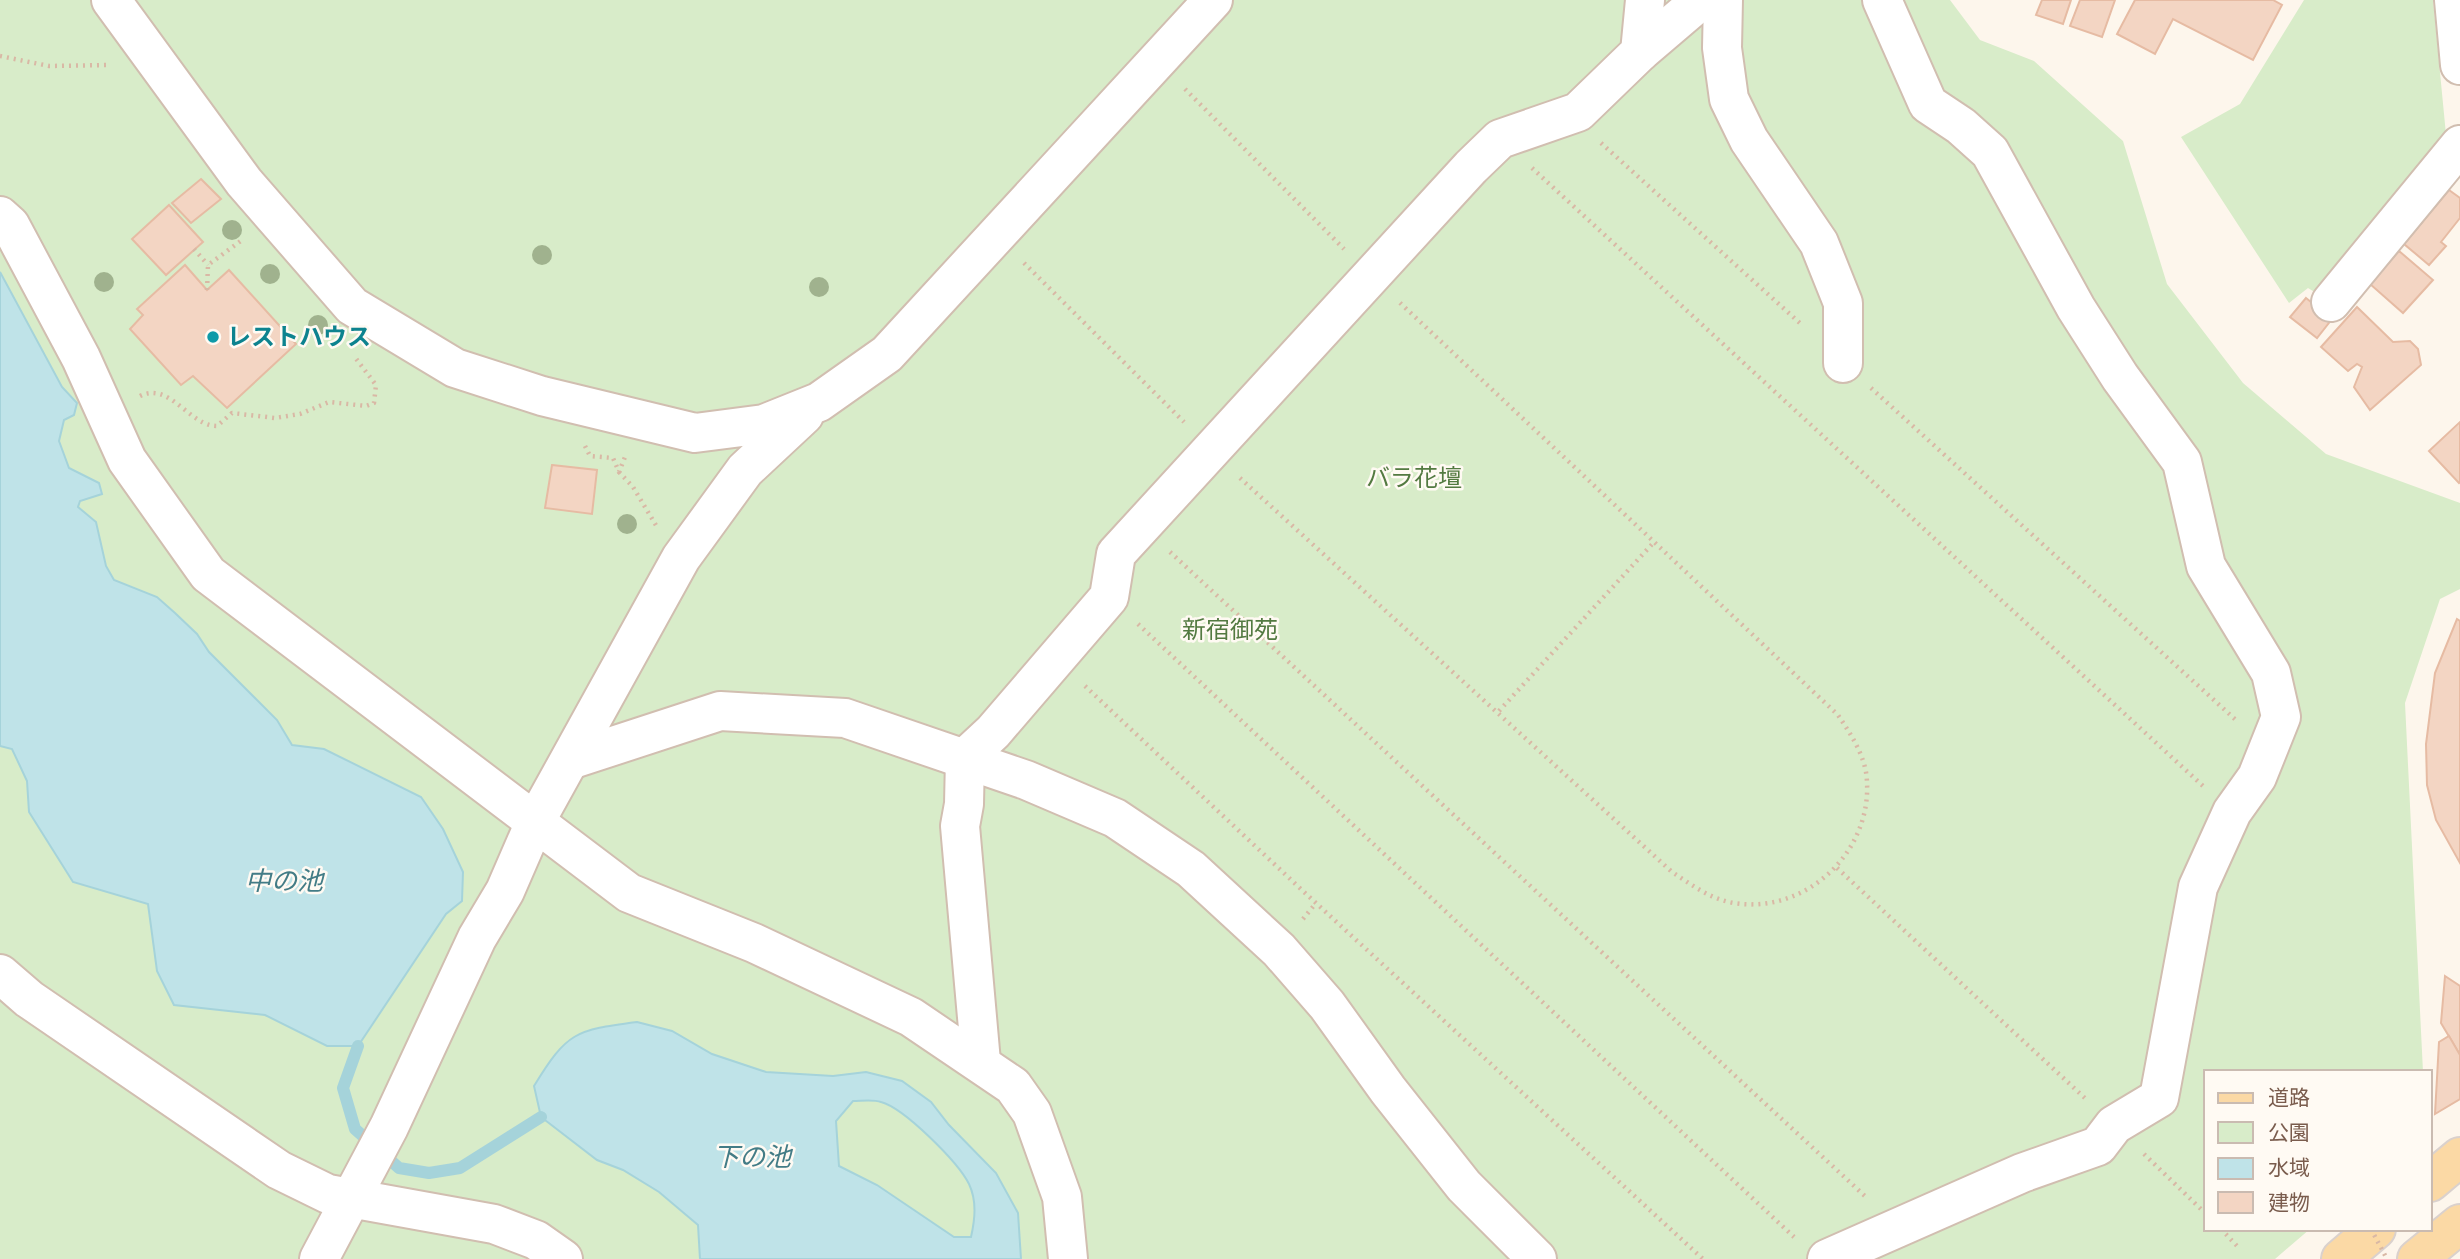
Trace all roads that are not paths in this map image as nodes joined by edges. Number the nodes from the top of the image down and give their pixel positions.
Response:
1 (111, 0) edge
2 (1213, 0) edge
3 (1644, 0) edge
4 (1701, 0) edge
5 (1723, 0) edge
6 (1882, 0) edge
7 (2454, 0) edge
8 (1640, 52) junction
9 (2460, 65) edge
10 (2460, 145) edge
11 (0, 216) edge
12 (2331, 302) dead end
13 (1843, 363) road end
14 (818, 402) junction
15 (965, 758) junction
16 (570, 760) junction
17 (535, 822) junction
18 (0, 974) edge
19 (981, 1062) junction
20 (2460, 1157) edge
21 (2432, 1180) edge
22 (357, 1184) junction
23 (2460, 1223) edge
24 (2371, 1231) edge
25 (1812, 1250) edge
26 (319, 1259) edge
27 (563, 1259) edge
28 (1068, 1259) edge
29 (1537, 1259) edge
30 (2341, 1259) edge
31 (2417, 1259) edge

1 - 14 street
2 - 14 street
3 - 8 street
4 - 8 street
5 - 13 street
6 - 25 street
7 - 9 street
8 - 15 street
10 - 12 street
11 - 17 street
14 - 16 street
15 - 16 street
15 - 19 street
15 - 29 street
16 - 17 street
17 - 19 street
17 - 22 street
18 - 22 street
19 - 28 street
20 - 21 main road
22 - 26 street
22 - 27 street
23 - 31 main road
24 - 30 main road

